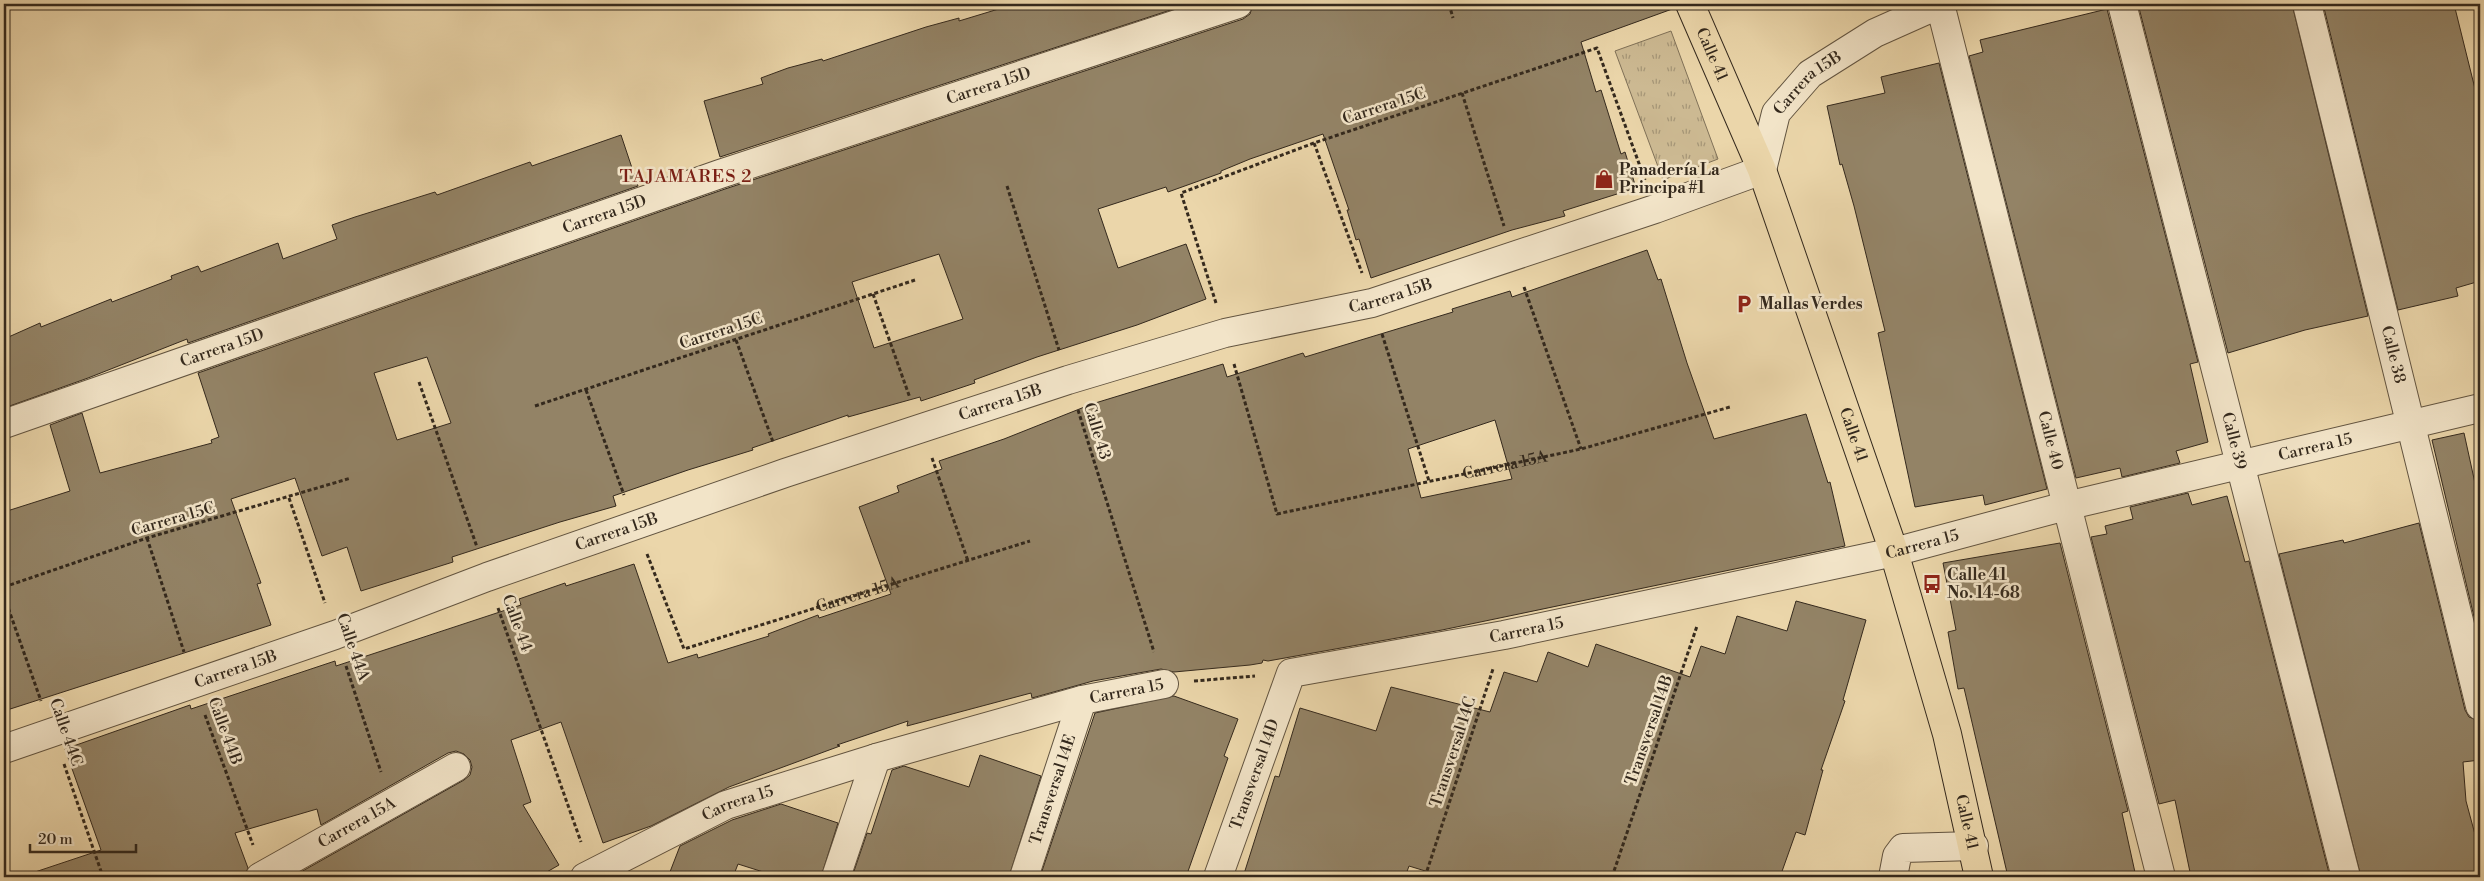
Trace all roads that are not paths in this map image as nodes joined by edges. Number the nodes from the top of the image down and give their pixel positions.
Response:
1 (1238, 4) edge
2 (1690, 4) edge
3 (1940, 4) edge
4 (2122, 4) edge
5 (2307, 4) edge
6 (1762, 170) junction
7 (2480, 408) edge
8 (4, 424) edge
9 (2410, 424) junction
10 (2241, 465) junction
11 (2066, 506) junction
12 (1894, 552) junction
13 (1292, 673) joint
14 (1164, 684) road end
15 (1082, 700) junction
16 (2480, 706) edge
17 (4, 749) edge
18 (876, 758) junction
19 (456, 767) dead end
20 (1974, 846) junction
21 (262, 876) edge
22 (589, 876) edge
23 (836, 877) edge
24 (1024, 877) edge
25 (1218, 877) edge
26 (1893, 877) edge
27 (1979, 877) edge
28 (2161, 877) edge
29 (2346, 877) edge

1 - 8 street, Carrera 15D
2 - 6 main road, Calle 41
3 - 6 street, Carrera 15B
3 - 11 street, Calle 40
4 - 10 street, Calle 39
5 - 9 street, Calle 38
6 - 12 main road, Calle 41
6 - 17 street, Carrera 15B
7 - 9 street, Carrera 15
9 - 10 street, Carrera 15
9 - 16 street, Calle 38
10 - 11 street, Carrera 15
10 - 29 street, Calle 39
11 - 12 street, Carrera 15
11 - 28 street, Calle 40
12 - 13 street, Carrera 15
12 - 20 main road, Calle 41
13 - 25 street, Transversal 14D
14 - 15 street, Carrera 15
15 - 18 street, Carrera 15
15 - 24 street, Transversal 14E
18 - 22 street, Carrera 15
18 - 23 street
19 - 21 street, Carrera 15A
20 - 26 street
20 - 27 main road, Calle 41

